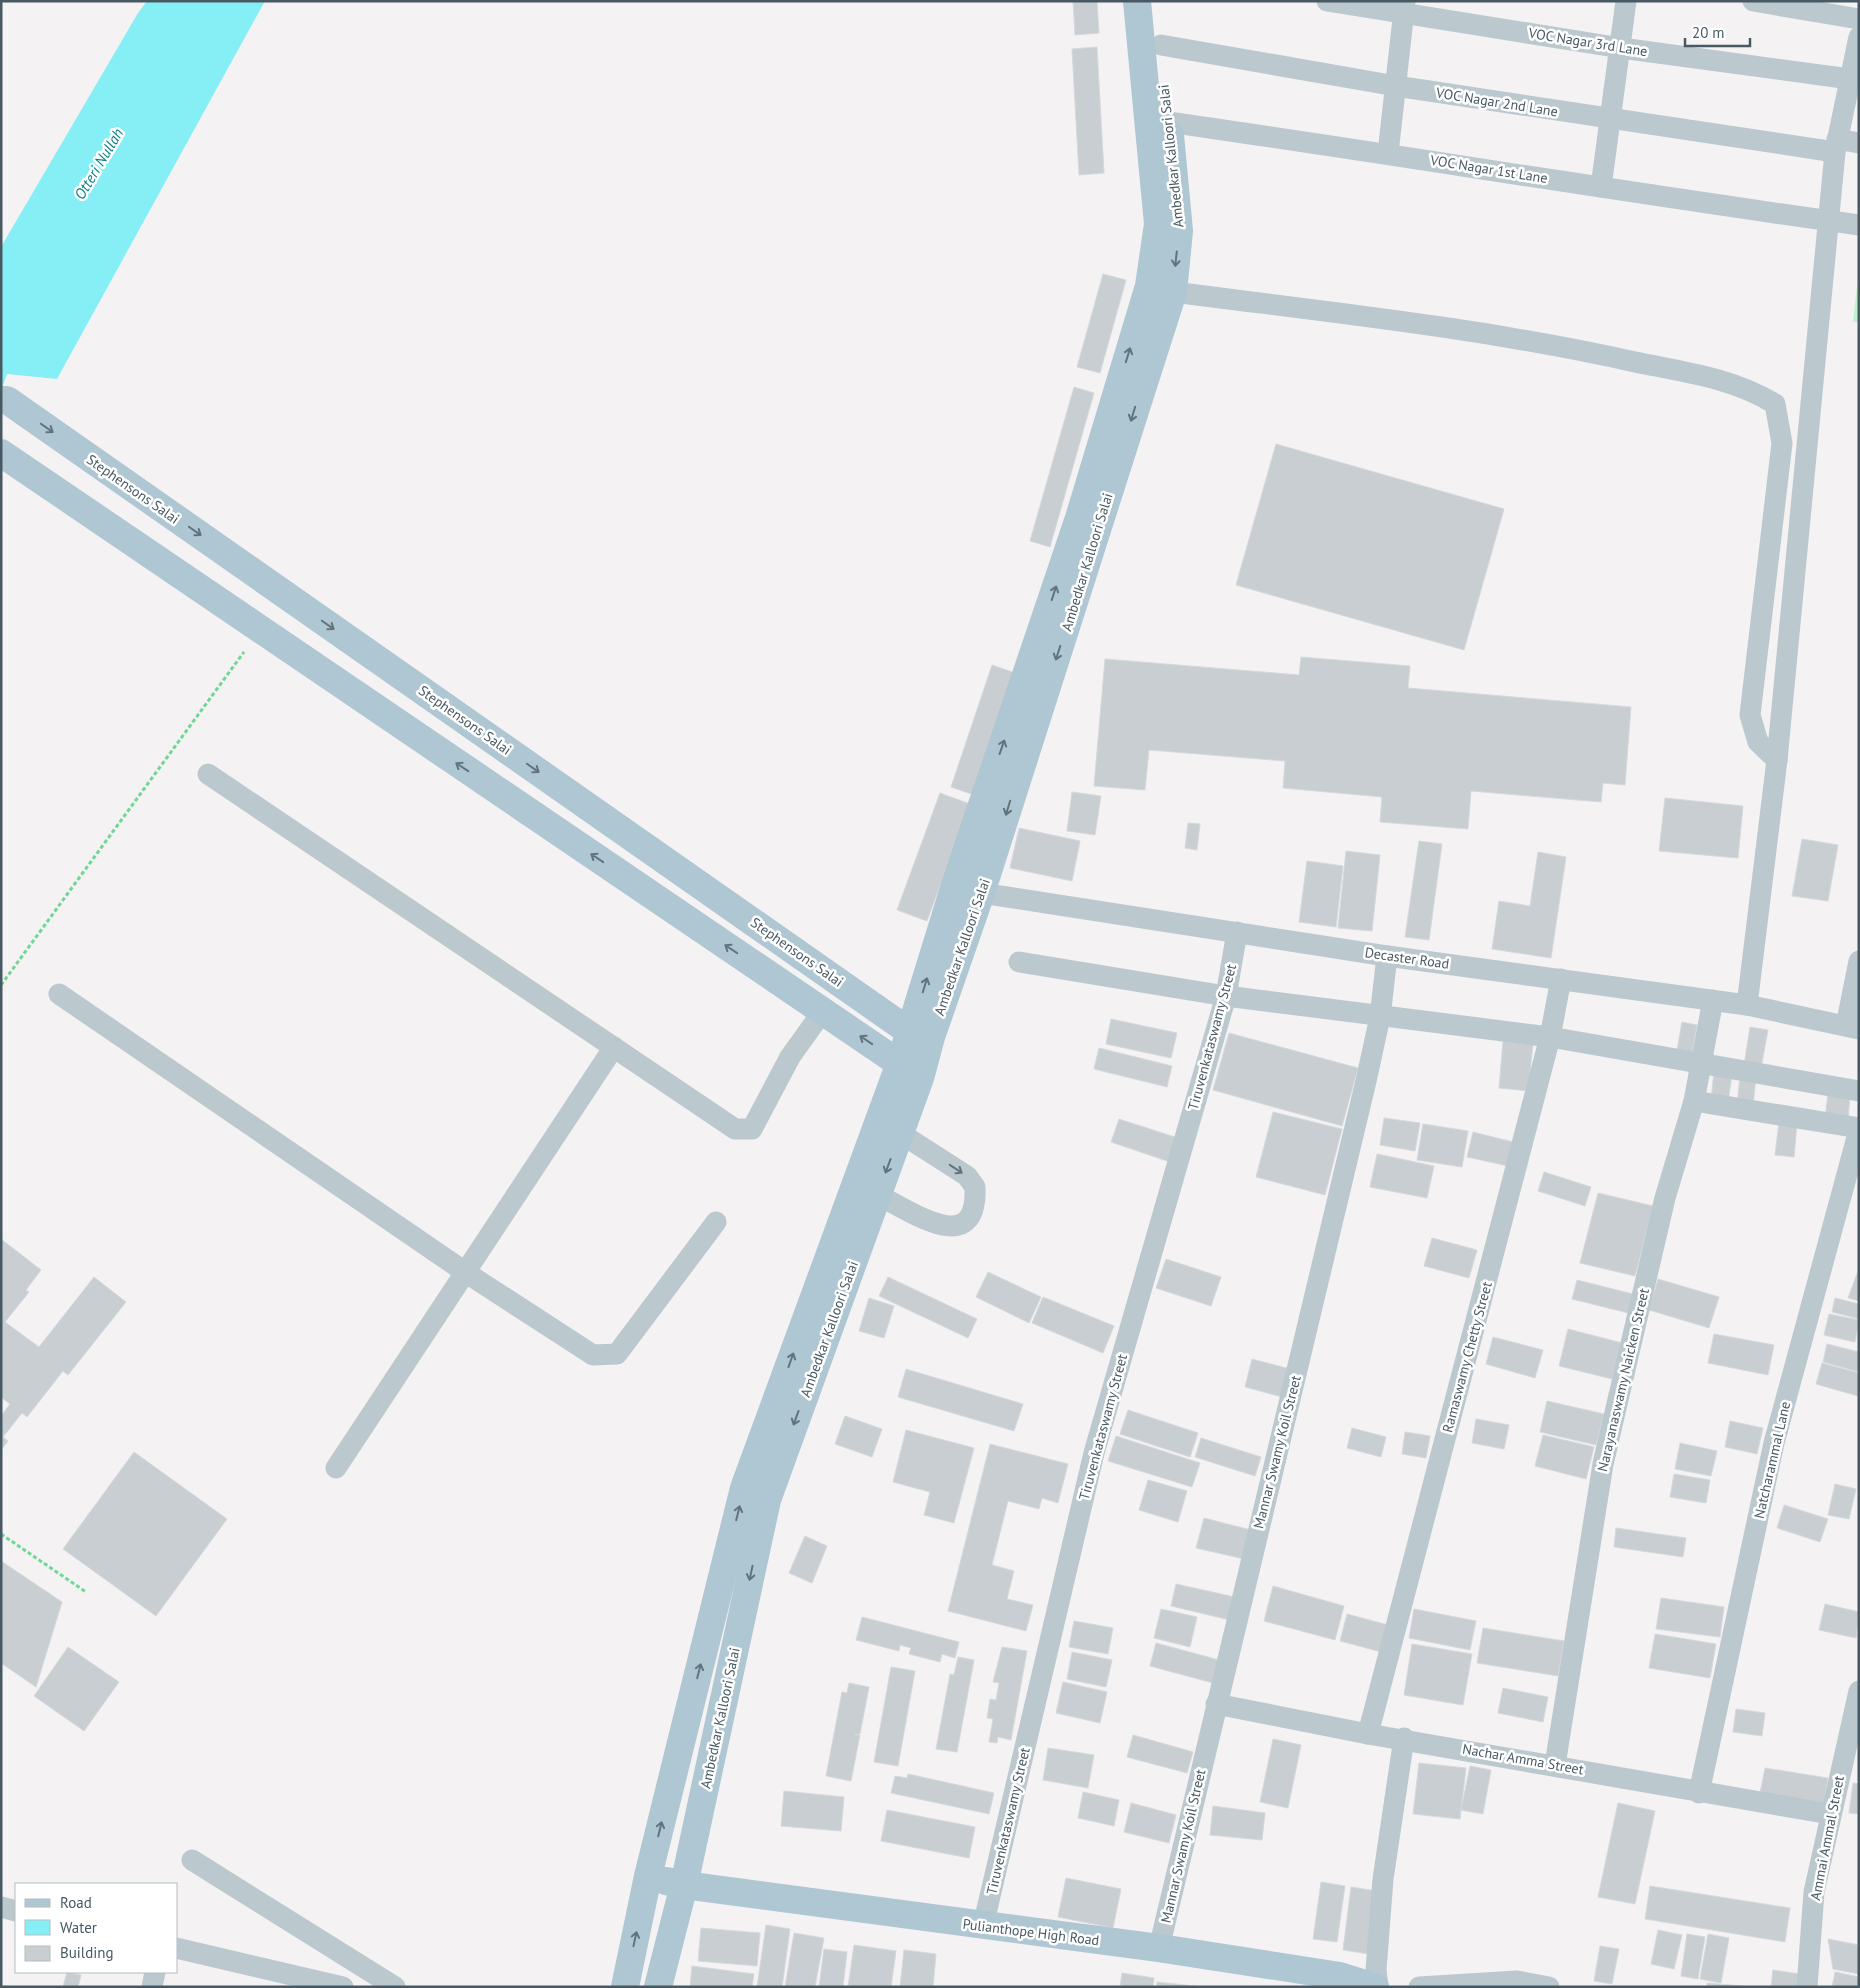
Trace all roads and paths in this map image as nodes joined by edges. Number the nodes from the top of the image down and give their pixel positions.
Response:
1 (1137, 1) edge
2 (1155, 1) edge
3 (1327, 1) edge
4 (1626, 1) edge
5 (1753, 1) edge
6 (1405, 7) edge
7 (1859, 19) edge
8 (1859, 37) edge
9 (1161, 45) junction
10 (1621, 48) junction
11 (1854, 73) edge
12 (1396, 86) junction
13 (1611, 119) junction
14 (1159, 123) junction
15 (1859, 143) edge
16 (1836, 145) junction
17 (1388, 153) junction
18 (1601, 187) junction
19 (1827, 220) junction
20 (1859, 225) edge
21 (1173, 292) junction
22 (4, 400) edge
23 (1, 454) edge
24 (244, 652) dead end
25 (1777, 760) junction
26 (208, 774) dead end
27 (956, 882) junction
28 (981, 893) junction
29 (1237, 932) junction
30 (1387, 956) junction
31 (1859, 961) edge
32 (1019, 962) dead end
33 (1561, 979) junction
34 (1, 985) edge
35 (59, 994) dead end
36 (1226, 996) junction
37 (1713, 1000) junction
38 (1748, 1005) junction
39 (823, 1011) junction
40 (1380, 1017) junction
41 (1852, 1028) edge
42 (921, 1034) junction
43 (1550, 1037) junction
44 (614, 1047) junction
45 (1703, 1064) junction
46 (910, 1071) junction
47 (1859, 1091) edge
48 (1694, 1101) junction
49 (1859, 1129) edge
50 (900, 1133) junction
51 (878, 1195) junction
52 (716, 1222) dead end
53 (465, 1272) junction
54 (336, 1468) dead end
55 (1, 1534) edge
56 (86, 1592) dead end
57 (1859, 1691) edge
58 (1216, 1704) junction
59 (1368, 1734) junction
60 (1404, 1738) junction
61 (1555, 1765) junction
62 (1699, 1792) junction
63 (1830, 1814) junction
64 (192, 1860) dead end
65 (648, 1876) junction
66 (684, 1885) junction
67 (1, 1907) edge
68 (15, 1911) edge
69 (983, 1926) junction
70 (178, 1948) edge
71 (1159, 1948) junction
72 (155, 1973) edge
73 (152, 1987) edge
74 (343, 1987) edge
75 (395, 1987) edge
76 (625, 1987) edge
77 (658, 1987) edge
78 (1377, 1987) edge
79 (1419, 1987) edge
80 (1549, 1987) edge
81 (1807, 1987) edge

1 - 14 main road, Ambedkar Kalloori Salai
2 - 9 main road, Ambedkar Kalloori Salai
3 - 6 street, VOC Nagar 3rd Lane
4 - 10 street
5 - 7 street
6 - 10 street, VOC Nagar 3rd Lane
6 - 12 street
8 - 11 street
9 - 12 street, VOC Nagar 2nd Lane
9 - 14 main road, Ambedkar Kalloori Salai
10 - 11 street, VOC Nagar 3rd Lane
10 - 13 street
11 - 16 street
12 - 13 street, VOC Nagar 2nd Lane
12 - 17 street
13 - 16 street, VOC Nagar 2nd Lane
13 - 18 street
14 - 17 street, VOC Nagar 1st Lane
14 -> 21 main road, Ambedkar Kalloori Salai
27 -> 14 main road, Ambedkar Kalloori Salai
15 - 16 street, VOC Nagar 2nd Lane
16 - 19 street
17 - 18 street, VOC Nagar 1st Lane
18 - 19 street, VOC Nagar 1st Lane
19 - 20 street, VOC Nagar 1st Lane
19 - 25 street
21 - 25 street
21 -> 28 main road, Ambedkar Kalloori Salai
22 -> 42 main road, Stephensons Salai
39 -> 23 main road
24 - 34 path
25 - 38 street
26 - 44 street
27 - 28 street, Decaster Road
42 -> 27 main road, Ambedkar Kalloori Salai
28 - 29 street, Decaster Road
28 - 42 main road, Ambedkar Kalloori Salai
29 - 30 street, Decaster Road
29 - 36 street, Tiruvenkataswamy Street
30 - 33 street, Decaster Road
30 - 40 street, Mannar Swamy Koil Street
31 - 41 street
32 - 36 street
33 - 37 street, Decaster Road
33 - 43 street, Ramaswamy Chetty Street
35 - 53 street
36 - 40 street
36 - 69 street, Tiruvenkataswamy Street
37 - 38 street, Decaster Road
37 - 45 street, Narayanaswamy Naicken Street
38 - 41 street, Decaster Road
39 - 44 street
46 -> 39 main road
40 - 43 street
40 - 58 street, Mannar Swamy Koil Street
42 - 46 main road, Ambedkar Kalloori Salai
43 - 45 street
43 - 59 street, Ramaswamy Chetty Street
44 - 53 street
45 - 47 street
45 - 48 street, Narayanaswamy Naicken Street
46 - 50 main road, Ambedkar Kalloori Salai
65 -> 46 main road, Ambedkar Kalloori Salai
48 - 49 street
48 - 61 street, Narayanaswamy Naicken Street
49 - 62 street, Natcharammal Lane
50 -> 51 main road, Ambedkar Kalloori Salai
50 -> 51 street
51 -> 66 main road, Ambedkar Kalloori Salai
52 - 53 street
53 - 54 street
55 - 56 path
57 - 63 street, Ammai Ammal Street
58 - 59 street, Nachar Amma Street
58 - 71 street, Mannar Swamy Koil Street
59 - 60 street, Nachar Amma Street
60 - 61 street, Nachar Amma Street
60 - 78 street
61 - 62 street, Nachar Amma Street
62 - 63 street, Nachar Amma Street
63 - 81 street, Ammai Ammal Street
64 - 75 street
65 - 66 main road, Pulianthope High Road
76 -> 65 main road, Ambedkar Kalloori Salai
66 - 69 main road, Pulianthope High Road
66 - 77 main road, Ambedkar Kalloori Salai
67 - 68 street
69 - 71 main road, Pulianthope High Road
70 - 74 street
71 - 78 main road, Pulianthope High Road
72 - 73 street
79 - 80 street

